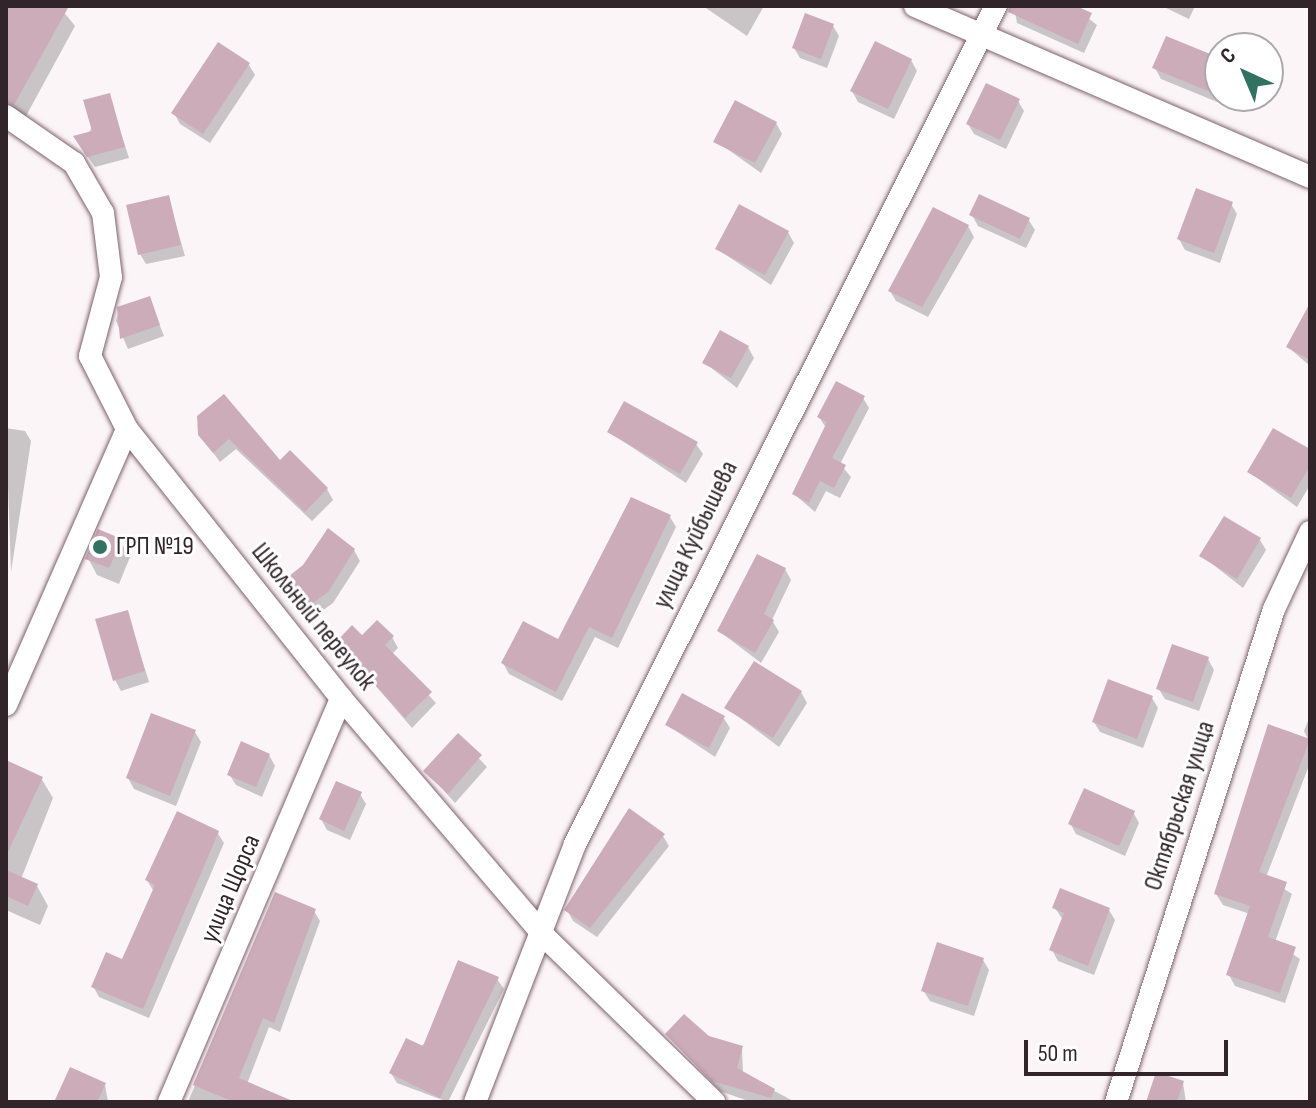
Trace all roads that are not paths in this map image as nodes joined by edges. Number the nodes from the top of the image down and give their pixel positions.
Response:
1 (915, 6) edge
2 (996, 6) edge
3 (981, 36) junction
4 (6, 116) edge
5 (1310, 177) edge
6 (127, 429) junction
7 (1310, 532) edge
8 (341, 698) junction
9 (6, 705) edge
10 (544, 936) junction
11 (169, 1102) edge
12 (475, 1102) edge
13 (714, 1102) edge
14 (1116, 1102) edge

1 - 3 street
2 - 3 street, улица Куйбышева
3 - 5 street
3 - 10 street, улица Куйбышева
4 - 6 street, Школьный переулок
6 - 8 street, Школьный переулок
6 - 9 street
7 - 14 street, Октябрьская улица
8 - 10 street, Школьный переулок
8 - 11 street, улица Щорса
10 - 12 street, улица Куйбышева
10 - 13 street, Школьный переулок

